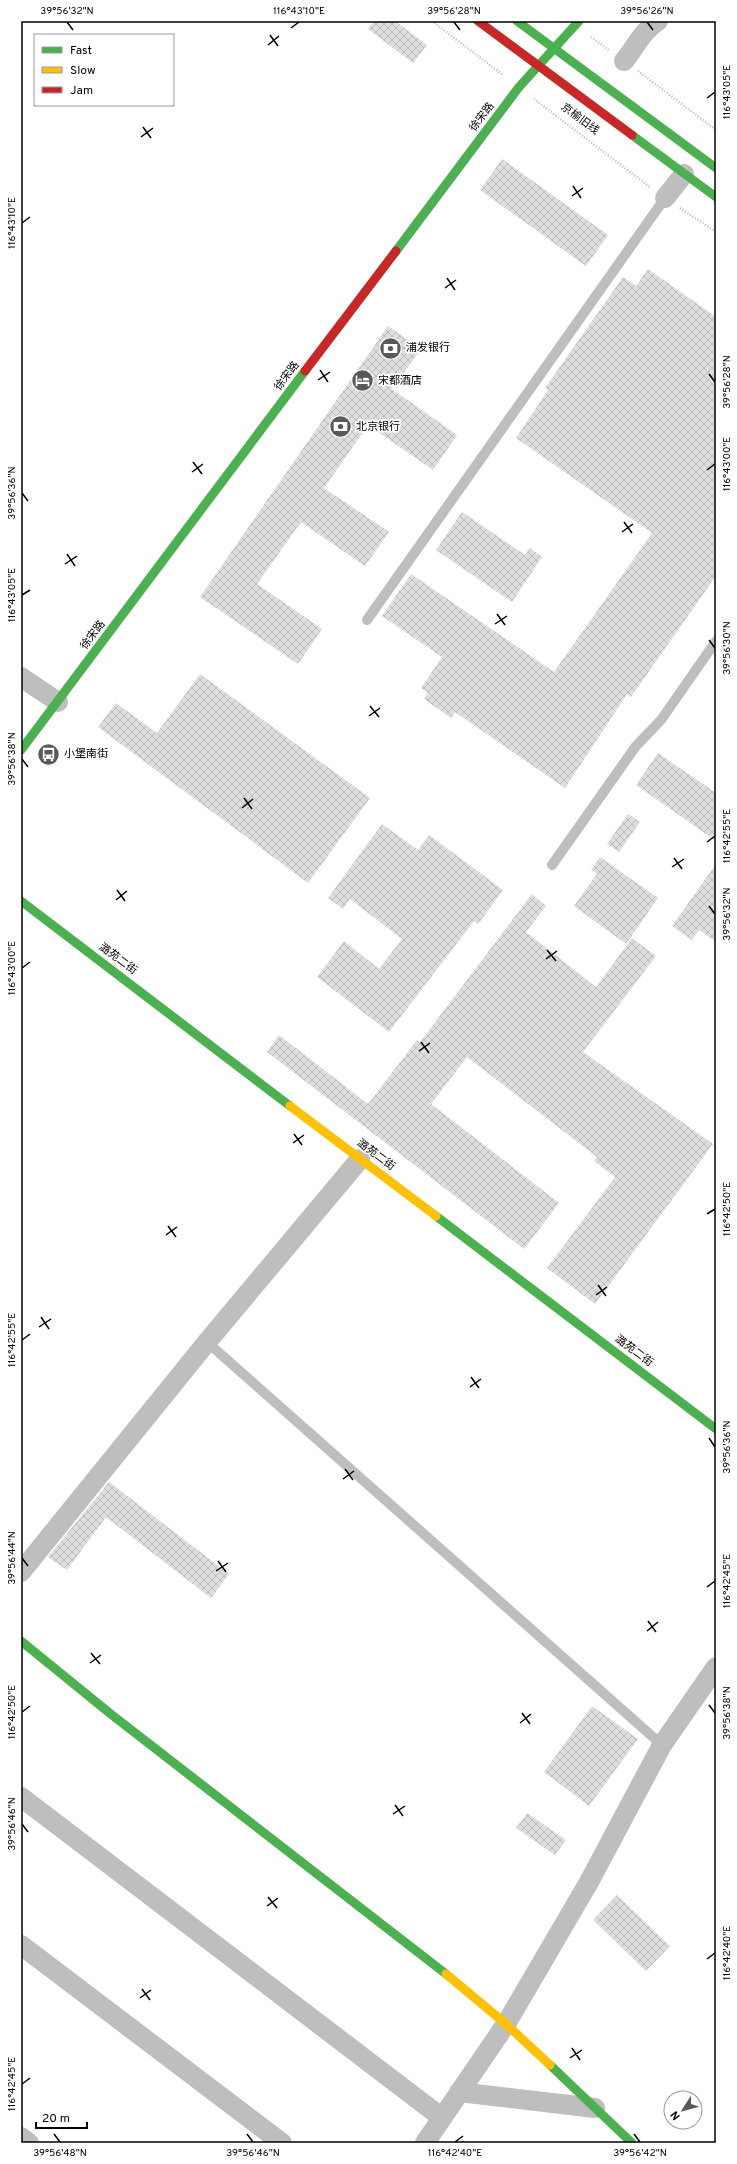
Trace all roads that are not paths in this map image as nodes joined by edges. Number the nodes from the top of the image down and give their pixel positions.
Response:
1 (478, 21) edge
2 (518, 21) edge
3 (658, 21) edge
4 (577, 23) edge
5 (556, 49) junction
6 (624, 61) road end
7 (537, 65) junction
8 (716, 168) edge
9 (684, 174) junction
10 (716, 197) edge
11 (665, 198) joint
12 (367, 620) dead end
13 (716, 641) edge
14 (21, 677) edge
15 (58, 702) junction
16 (21, 750) edge
17 (552, 865) dead end
18 (21, 901) edge
19 (360, 1159) junction
20 (207, 1342) junction
21 (716, 1429) edge
22 (21, 1572) edge
23 (21, 1641) edge
24 (716, 1667) edge
25 (662, 1746) junction
26 (21, 1797) edge
27 (21, 1945) edge
28 (506, 2024) junction
29 (459, 2092) junction
30 (595, 2108) junction
31 (441, 2118) junction
32 (21, 2137) edge
33 (29, 2143) edge
34 (282, 2143) edge
35 (425, 2143) edge
36 (632, 2143) edge

1 - 7 street, 京榆旧线
2 - 5 street
3 - 6 street
4 - 5 street, 徐宋路
5 - 7 street, 徐宋路
5 - 8 street
7 - 9 street, 京榆旧线
7 - 15 street, 徐宋路
9 - 10 street, 京榆旧线
9 - 11 street
11 - 12 lane
13 - 17 lane
14 - 15 street
15 - 16 street, 徐宋路
18 - 19 street, 潞苑二街
19 - 20 street
19 - 21 street, 潞苑二街
20 - 22 street
20 - 25 lane
23 - 28 street
24 - 25 street
25 - 28 street
26 - 31 street
27 - 34 street
28 - 29 street
28 - 30 street
29 - 30 street
29 - 31 street
30 - 36 street
31 - 35 street
32 - 33 street

